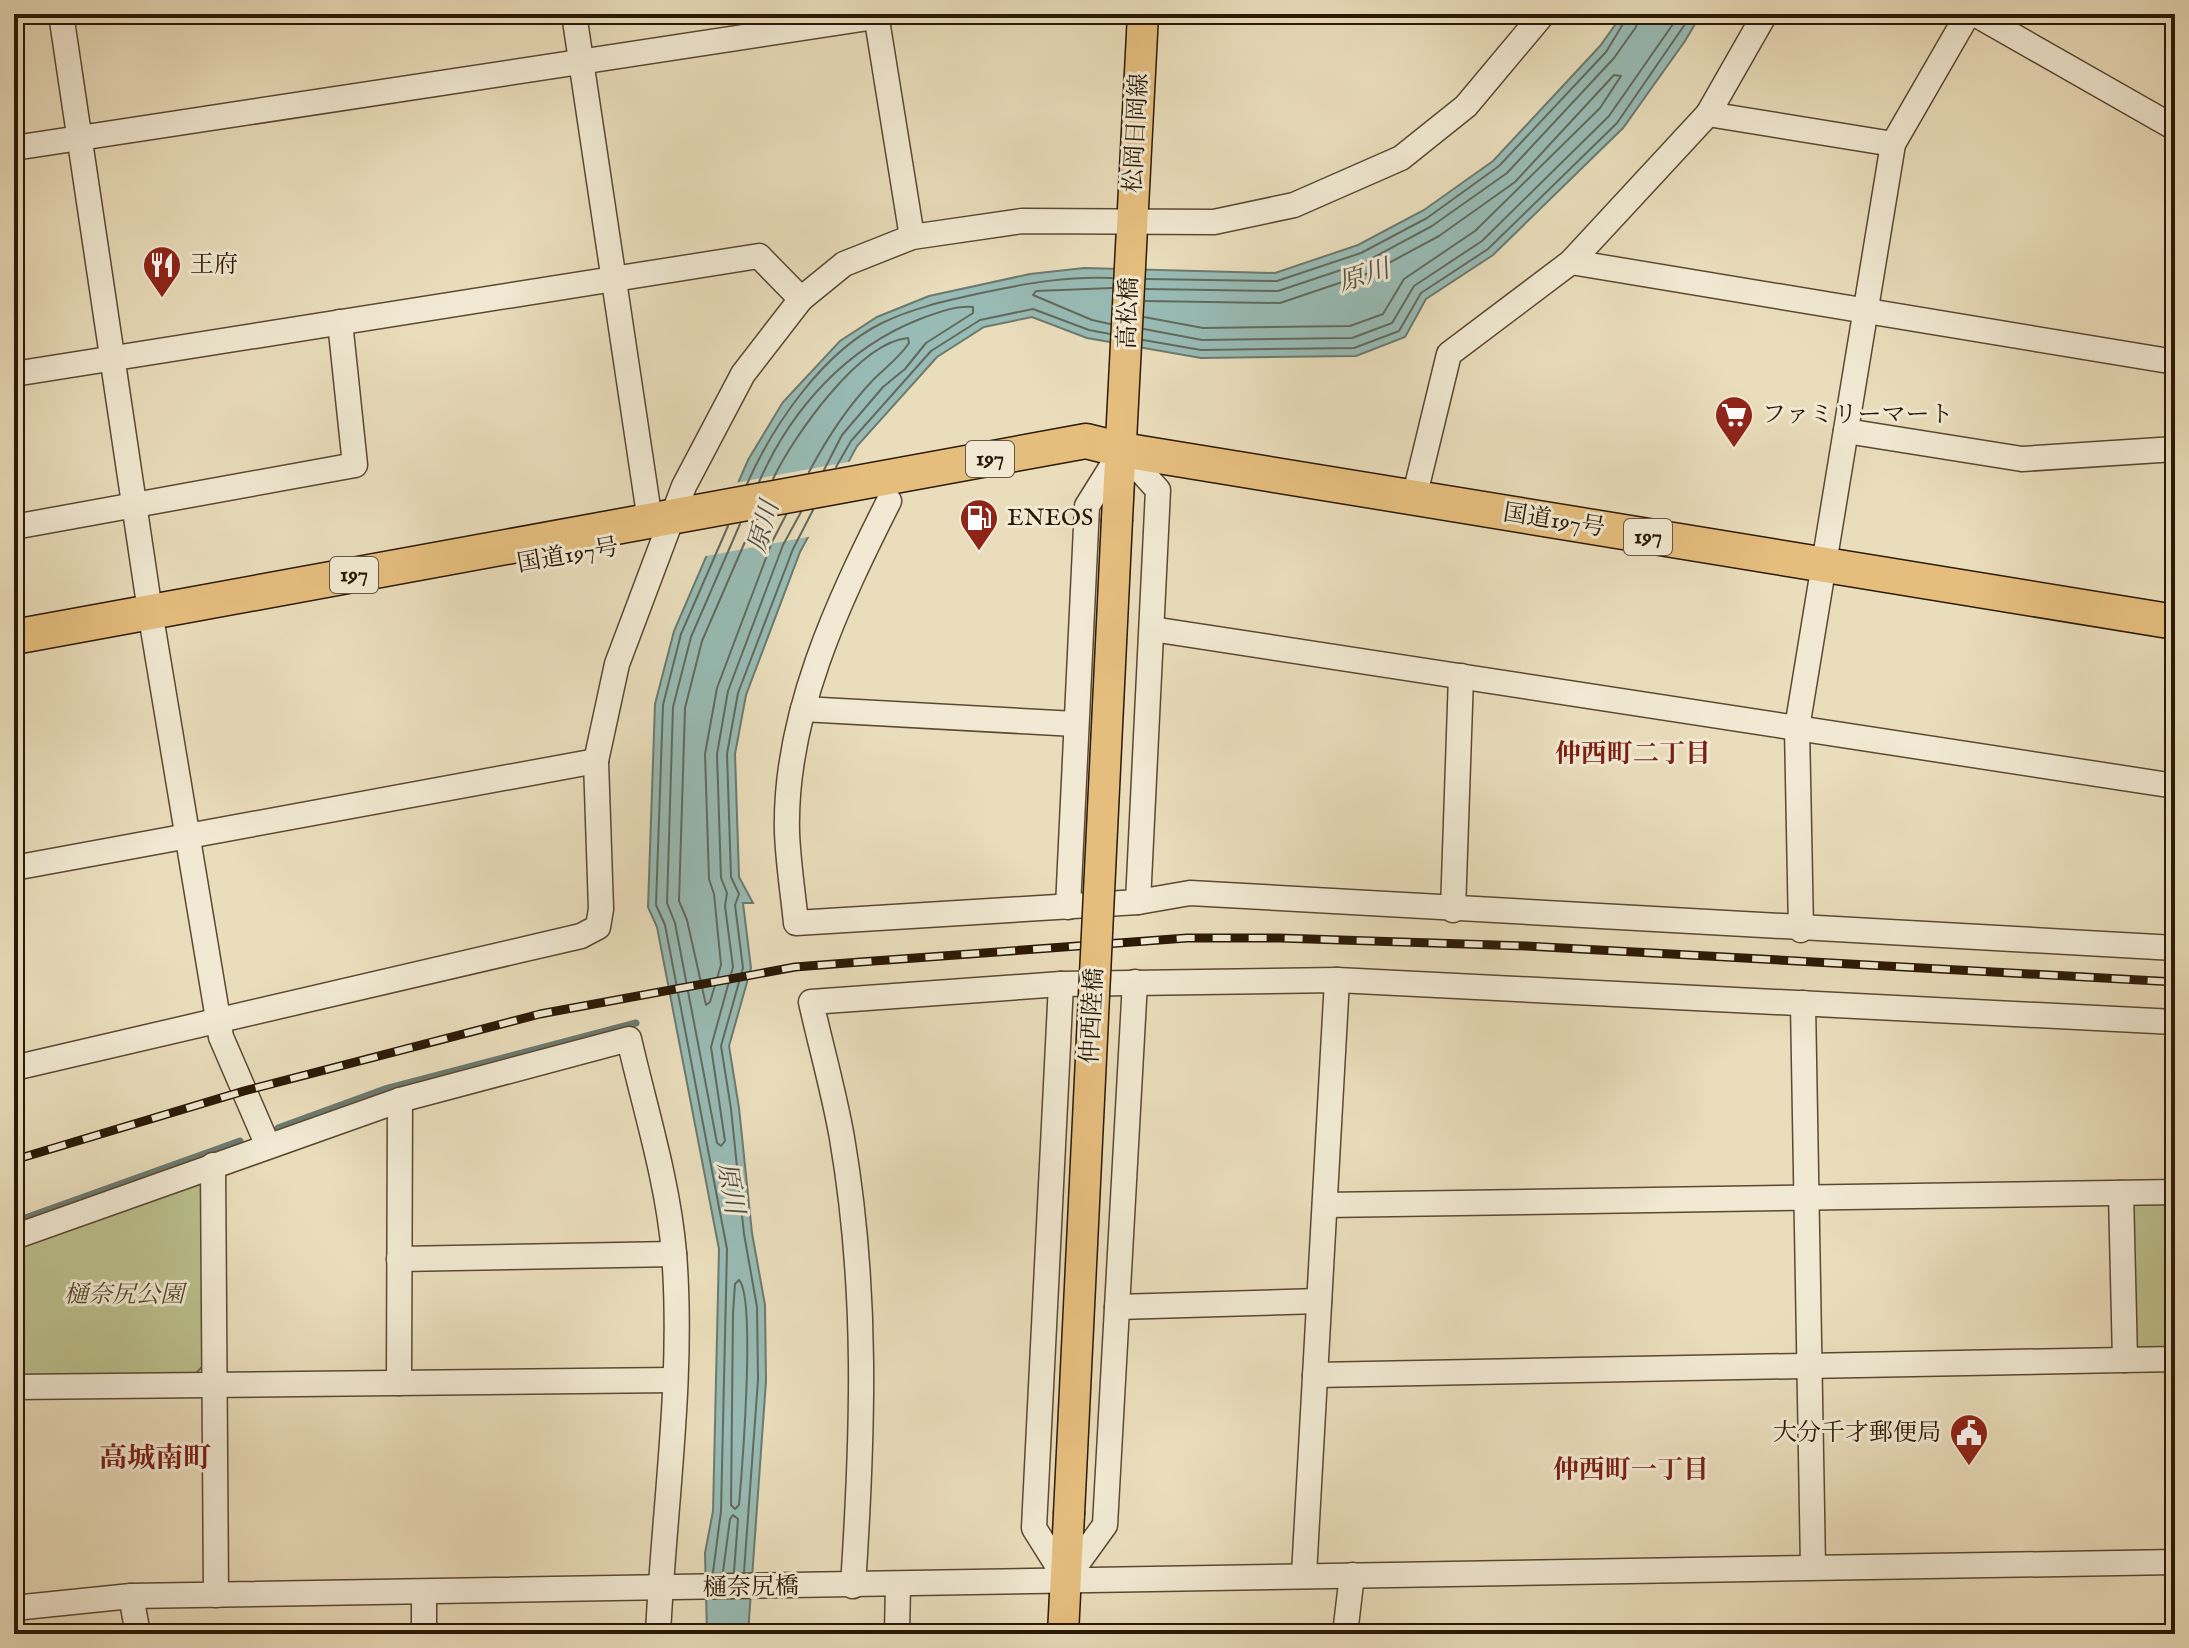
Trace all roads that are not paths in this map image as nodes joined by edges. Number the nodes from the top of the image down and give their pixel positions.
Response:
1 (61, 14) edge
2 (574, 14) edge
3 (1143, 14) edge
4 (1543, 14) edge
5 (1765, 14) edge
6 (1968, 14) edge
7 (1975, 14) edge
8 (875, 16) edge
9 (581, 62) junction
10 (1708, 114) junction
11 (2175, 128) edge
12 (79, 138) junction
13 (1893, 144) junction
14 (14, 148) edge
15 (1133, 220) junction
16 (912, 237) junction
17 (1132, 251) joint
18 (1571, 262) junction
19 (614, 279) junction
20 (801, 299) junction
21 (1866, 311) junction
22 (340, 322) junction
23 (112, 358) junction
24 (2175, 362) edge
25 (14, 374) edge
26 (1846, 431) junction
27 (2175, 449) edge
28 (1122, 450) junction
29 (853, 496) junction
30 (1414, 498) junction
31 (889, 501) junction
32 (134, 506) junction
33 (673, 525) junction
34 (14, 527) edge
35 (1824, 565) junction
36 (153, 622) junction
37 (2175, 622) edge
38 (1152, 629) junction
39 (14, 637) edge
40 (14, 659) edge
41 (1461, 676) junction
42 (803, 709) junction
43 (1075, 724) junction
44 (1797, 728) junction
45 (596, 761) junction
46 (2175, 786) edge
47 (187, 836) junction
48 (14, 868) edge
49 (1138, 902) junction
50 (1068, 907) junction
51 (1453, 910) junction
52 (1801, 930) junction
53 (2175, 948) edge
54 (1337, 980) junction
55 (1135, 982) junction
56 (1061, 984) junction
57 (1803, 1003) junction
58 (218, 1021) junction
59 (2175, 1022) edge
60 (14, 1068) edge
61 (400, 1100) junction
62 (268, 1146) junction
63 (213, 1165) junction
64 (2175, 1192) edge
65 (2121, 1193) junction
66 (1807, 1197) junction
67 (1325, 1205) junction
68 (14, 1237) edge
69 (674, 1254) junction
70 (399, 1259) junction
71 (1319, 1301) junction
72 (1117, 1307) junction
73 (2175, 1359) edge
74 (2125, 1360) junction
75 (1809, 1366) junction
76 (1315, 1375) junction
77 (674, 1380) junction
78 (399, 1383) junction
79 (215, 1385) junction
80 (14, 1387) edge
81 (2175, 1562) edge
82 (1813, 1567) junction
83 (1304, 1575) junction
84 (1352, 1575) junction
85 (1066, 1579) junction
86 (898, 1585) junction
87 (853, 1586) junction
88 (669, 1589) junction
89 (424, 1592) junction
90 (216, 1595) junction
91 (131, 1596) junction
92 (14, 1608) edge
93 (138, 1634) edge
94 (424, 1634) edge
95 (658, 1634) edge
96 (897, 1634) edge
97 (1063, 1634) edge
98 (1345, 1634) edge

1 - 12 street
2 - 9 street
3 - 15 main road, 松岡日岡線
4 - 15 street
5 - 10 street
6 - 13 street
7 - 11 street
8 - 9 street
8 - 16 street
9 - 12 street
9 - 19 street
10 - 13 street
10 - 18 street
12 - 14 street
12 - 23 street
13 - 21 street
15 - 16 street
15 - 17 main road, 松岡日岡線
16 - 20 street
17 - 28 main road, 高松橋
18 - 21 street
18 - 30 street
19 - 20 street
19 - 22 street
19 - 33 street
20 - 33 street
21 - 24 street
21 - 26 street
22 - 23 street
22 - 32 street
23 - 25 street
23 - 32 street
26 - 27 street
26 - 35 street
28 - 29 highway, 国道197号 / 197
28 - 30 highway, 国道197号 / 197
28 - 31 highway, 国道197号 / 197
28 - 38 street
28 - 43 street
28 - 85 main road, 仲西陸橋, bridge
29 - 31 highway, 国道197号 / 197
29 - 33 highway, 国道197号 / 197
30 - 35 highway, 国道197号 / 197
31 - 42 street
32 - 34 street
32 - 36 street
33 - 36 highway, 国道197号 / 197
33 - 45 street
35 - 37 highway, 国道197号 / 197
35 - 44 street
36 - 39 highway, 国道197号 / 197
36 - 40 highway, 国道197号 / 197
36 - 47 street
38 - 41 street
38 - 49 street
41 - 44 street
41 - 51 street
42 - 43 street
42 - 50 street
43 - 50 street
44 - 46 street
44 - 52 street
45 - 47 street
45 - 58 street
47 - 48 street
47 - 58 street
49 - 50 street
49 - 51 street
51 - 52 street
52 - 53 street
54 - 55 street
54 - 57 street
54 - 67 street
55 - 56 street
55 - 72 street
56 - 85 street
56 - 87 street
57 - 59 street
57 - 66 street
58 - 60 street
58 - 62 street
61 - 62 street
61 - 69 street
61 - 70 street
62 - 63 street
63 - 68 street
63 - 79 street
64 - 65 street
65 - 66 street
65 - 74 street
66 - 67 street
66 - 75 street
67 - 71 street
69 - 70 street
69 - 77 street
70 - 78 street
71 - 72 street
71 - 76 street
72 - 85 street
73 - 74 street
74 - 75 street
75 - 76 street
75 - 82 street
76 - 83 street
77 - 78 street
77 - 88 street
78 - 79 street
79 - 80 street
79 - 90 street
81 - 82 street, 樋奈尻橋
82 - 84 street, 樋奈尻橋
83 - 84 street, 樋奈尻橋
83 - 85 street, 樋奈尻橋
84 - 98 street
85 - 86 street, 樋奈尻橋
85 - 97 main road
86 - 87 street, 樋奈尻橋
86 - 96 street
87 - 88 street, 樋奈尻橋
88 - 89 street, 樋奈尻橋
88 - 95 street
89 - 90 street, 樋奈尻橋
89 - 94 street
90 - 91 street, 樋奈尻橋
91 - 92 street, 樋奈尻橋
91 - 93 street

